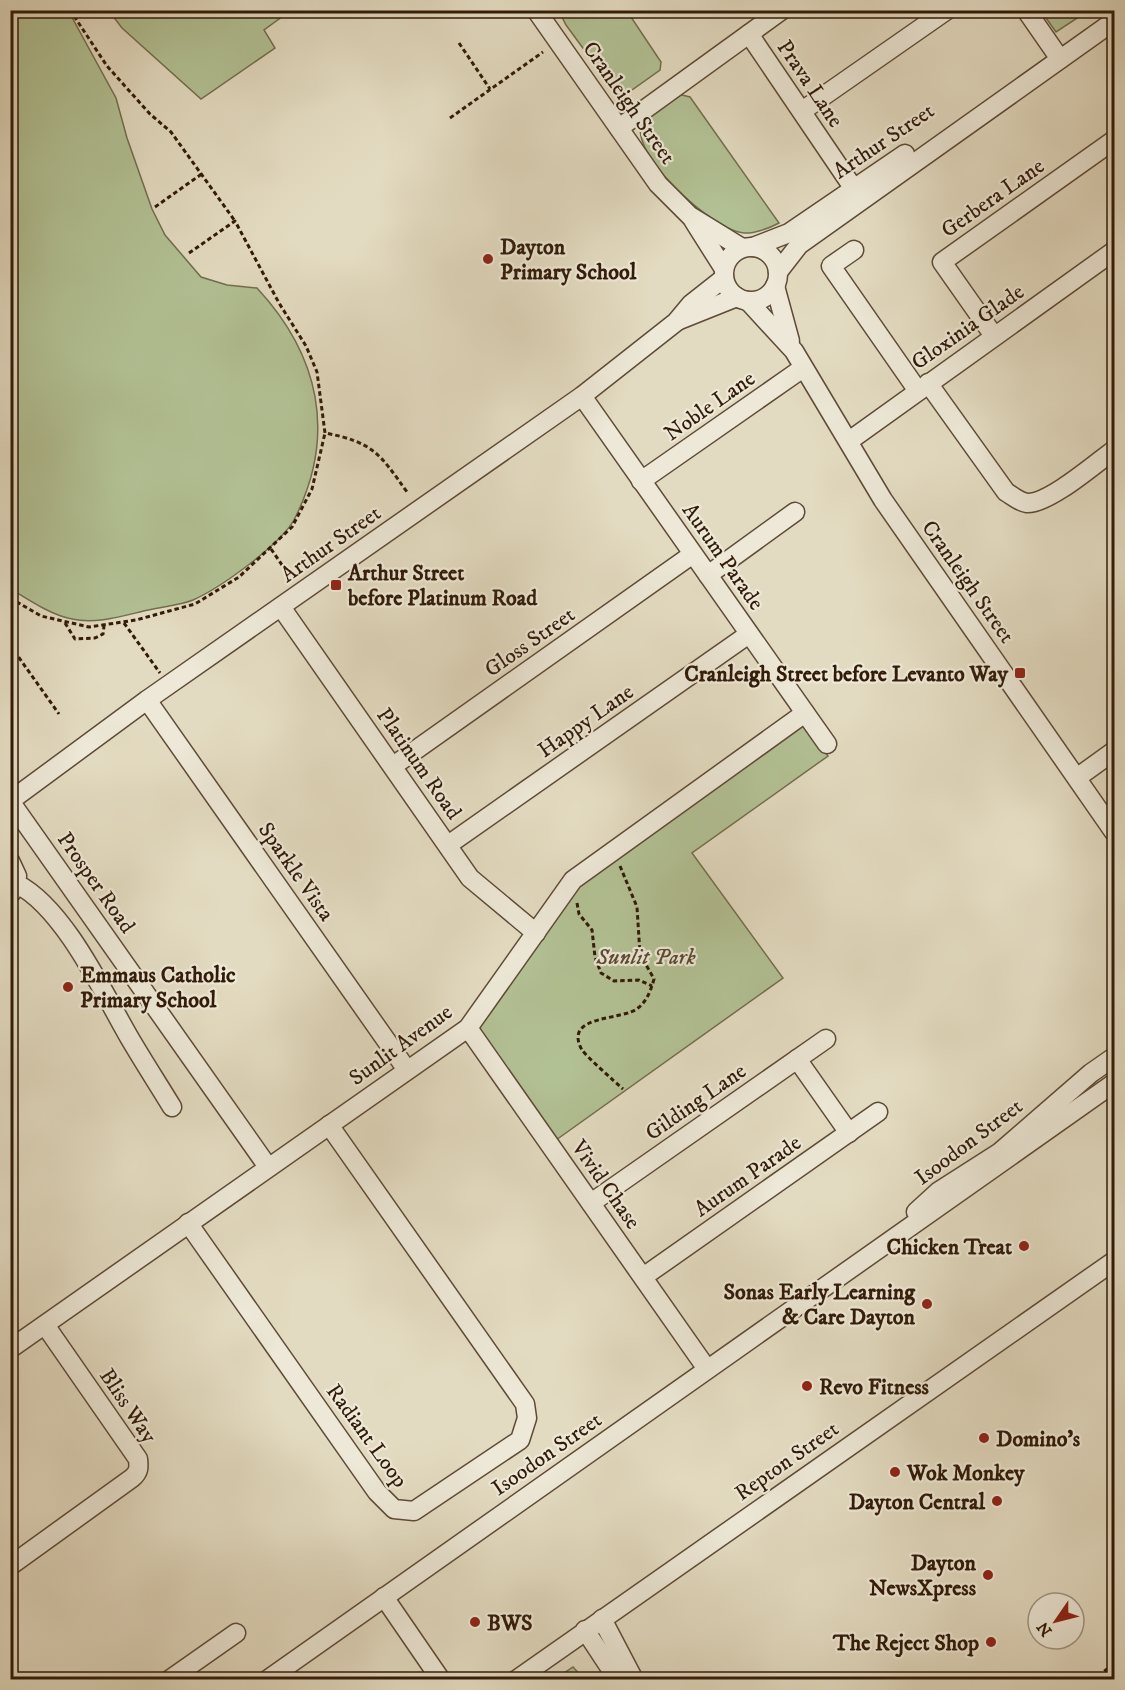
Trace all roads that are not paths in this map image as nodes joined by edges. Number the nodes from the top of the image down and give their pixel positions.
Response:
1 (536, 10) edge
2 (782, 10) edge
3 (947, 10) edge
4 (1026, 10) edge
5 (1114, 21) edge
6 (749, 34) junction
7 (1060, 59) junction
8 (1040, 73) junction
9 (802, 111) junction
10 (619, 128) junction
11 (1114, 140) edge
12 (854, 189) junction
13 (690, 216) junction
14 (747, 248) junction
15 (854, 250) dead end
16 (1114, 251) edge
17 (724, 273) junction
18 (776, 279) junction
19 (743, 299) junction
20 (676, 322) junction
21 (994, 336) junction
22 (794, 351) junction
23 (803, 369) junction
24 (923, 387) junction
25 (582, 396) junction
26 (849, 441) junction
27 (1114, 450) edge
28 (641, 481) junction
29 (795, 512) dead end
30 (693, 554) junction
31 (708, 575) junction
32 (281, 607) junction
33 (749, 634) junction
34 (147, 700) junction
35 (805, 713) junction
36 (827, 744) dead end
37 (1114, 751) edge
38 (393, 766) junction
39 (1078, 777) junction
40 (10, 801) edge
41 (1114, 832) edge
42 (448, 845) junction
43 (10, 861) edge
44 (14, 889) edge
45 (536, 933) junction
46 (468, 1028) junction
47 (826, 1039) dead end
48 (1114, 1057) edge
49 (797, 1059) junction
50 (407, 1070) junction
51 (1114, 1083) edge
52 (172, 1107) dead end
53 (878, 1112) dead end
54 (329, 1125) junction
55 (849, 1133) junction
56 (268, 1167) junction
57 (591, 1203) junction
58 (188, 1223) junction
59 (1114, 1261) edge
60 (855, 1268) junction
61 (643, 1277) junction
62 (45, 1325) junction
63 (10, 1349) edge
64 (707, 1369) junction
65 (10, 1566) edge
66 (384, 1597) junction
67 (602, 1619) junction
68 (585, 1630) junction
69 (236, 1633) dead end
70 (169, 1680) edge
71 (267, 1680) edge
72 (441, 1680) edge
73 (516, 1680) edge
74 (618, 1680) edge
75 (634, 1680) edge

1 - 10 street, Cranleigh Street
2 - 6 street
3 - 9 street
4 - 7 street
5 - 7 street, Arthur Street
6 - 9 street, Prava Lane
6 - 10 street
7 - 8 street, Arthur Street
8 - 12 street, Arthur Street
8 - 18 street, Arthur Street
9 - 12 street, Prava Lane
10 - 13 street, Cranleigh Street
11 - 21 street, Gerbera Lane
12 - 14 street, Arthur Street
13 - 14 street, Cranleigh Street
13 - 17 street, Cranleigh Street
14 - 17 street
14 - 18 street
15 - 24 street
16 - 21 street, Gloxinia Glade
17 - 19 street
17 - 20 street, Arthur Street
18 - 19 street
18 - 22 street, Cranleigh Street
19 - 20 street, Arthur Street
19 - 22 street, Cranleigh Street
20 - 25 street, Arthur Street
21 - 24 street, Gloxinia Glade
22 - 23 street, Cranleigh Street
23 - 26 street, Cranleigh Street
23 - 28 street, Noble Lane
24 - 26 street, Gloxinia Glade
24 - 27 street
25 - 28 street, Aurum Parade
25 - 32 street, Arthur Street
26 - 39 street, Cranleigh Street
28 - 30 street, Aurum Parade
29 - 31 street
30 - 31 street, Aurum Parade
30 - 38 street, Gloss Street
31 - 33 street, Aurum Parade
32 - 34 street, Arthur Street
32 - 38 street, Platinum Road
33 - 35 street, Aurum Parade
33 - 42 street, Happy Lane
34 - 40 street, Arthur Street
34 - 50 street, Sparkle Vista
35 - 36 street, Aurum Parade
35 - 45 street, Sunlit Avenue
37 - 39 street
38 - 42 street, Platinum Road
39 - 41 street, Cranleigh Street
40 - 56 street, Prosper Road
42 - 45 street, Platinum Road
43 - 44 street
44 - 52 street
45 - 46 street, Sunlit Avenue
46 - 50 street, Sunlit Avenue
46 - 57 street, Vivid Chase
47 - 49 street, Gilding Lane
48 - 60 street, Isoodon Street
49 - 55 street
49 - 57 street, Gilding Lane
50 - 54 street, Sunlit Avenue
51 - 60 street, Isoodon Street
53 - 55 street, Aurum Parade
54 - 56 street, Sunlit Avenue
54 - 58 street, Radiant Loop
55 - 61 street, Aurum Parade
56 - 58 street, Sunlit Avenue
57 - 61 street, Vivid Chase
58 - 62 street, Sunlit Avenue
59 - 67 street, Repton Street
60 - 64 street, Isoodon Street
61 - 64 street, Vivid Chase
62 - 63 street, Sunlit Avenue
62 - 65 street, Bliss Way
64 - 66 street, Isoodon Street
66 - 71 street, Isoodon Street
66 - 72 street
67 - 68 street, Repton Street
67 - 75 street
68 - 73 street, Repton Street
68 - 74 street
69 - 70 street

